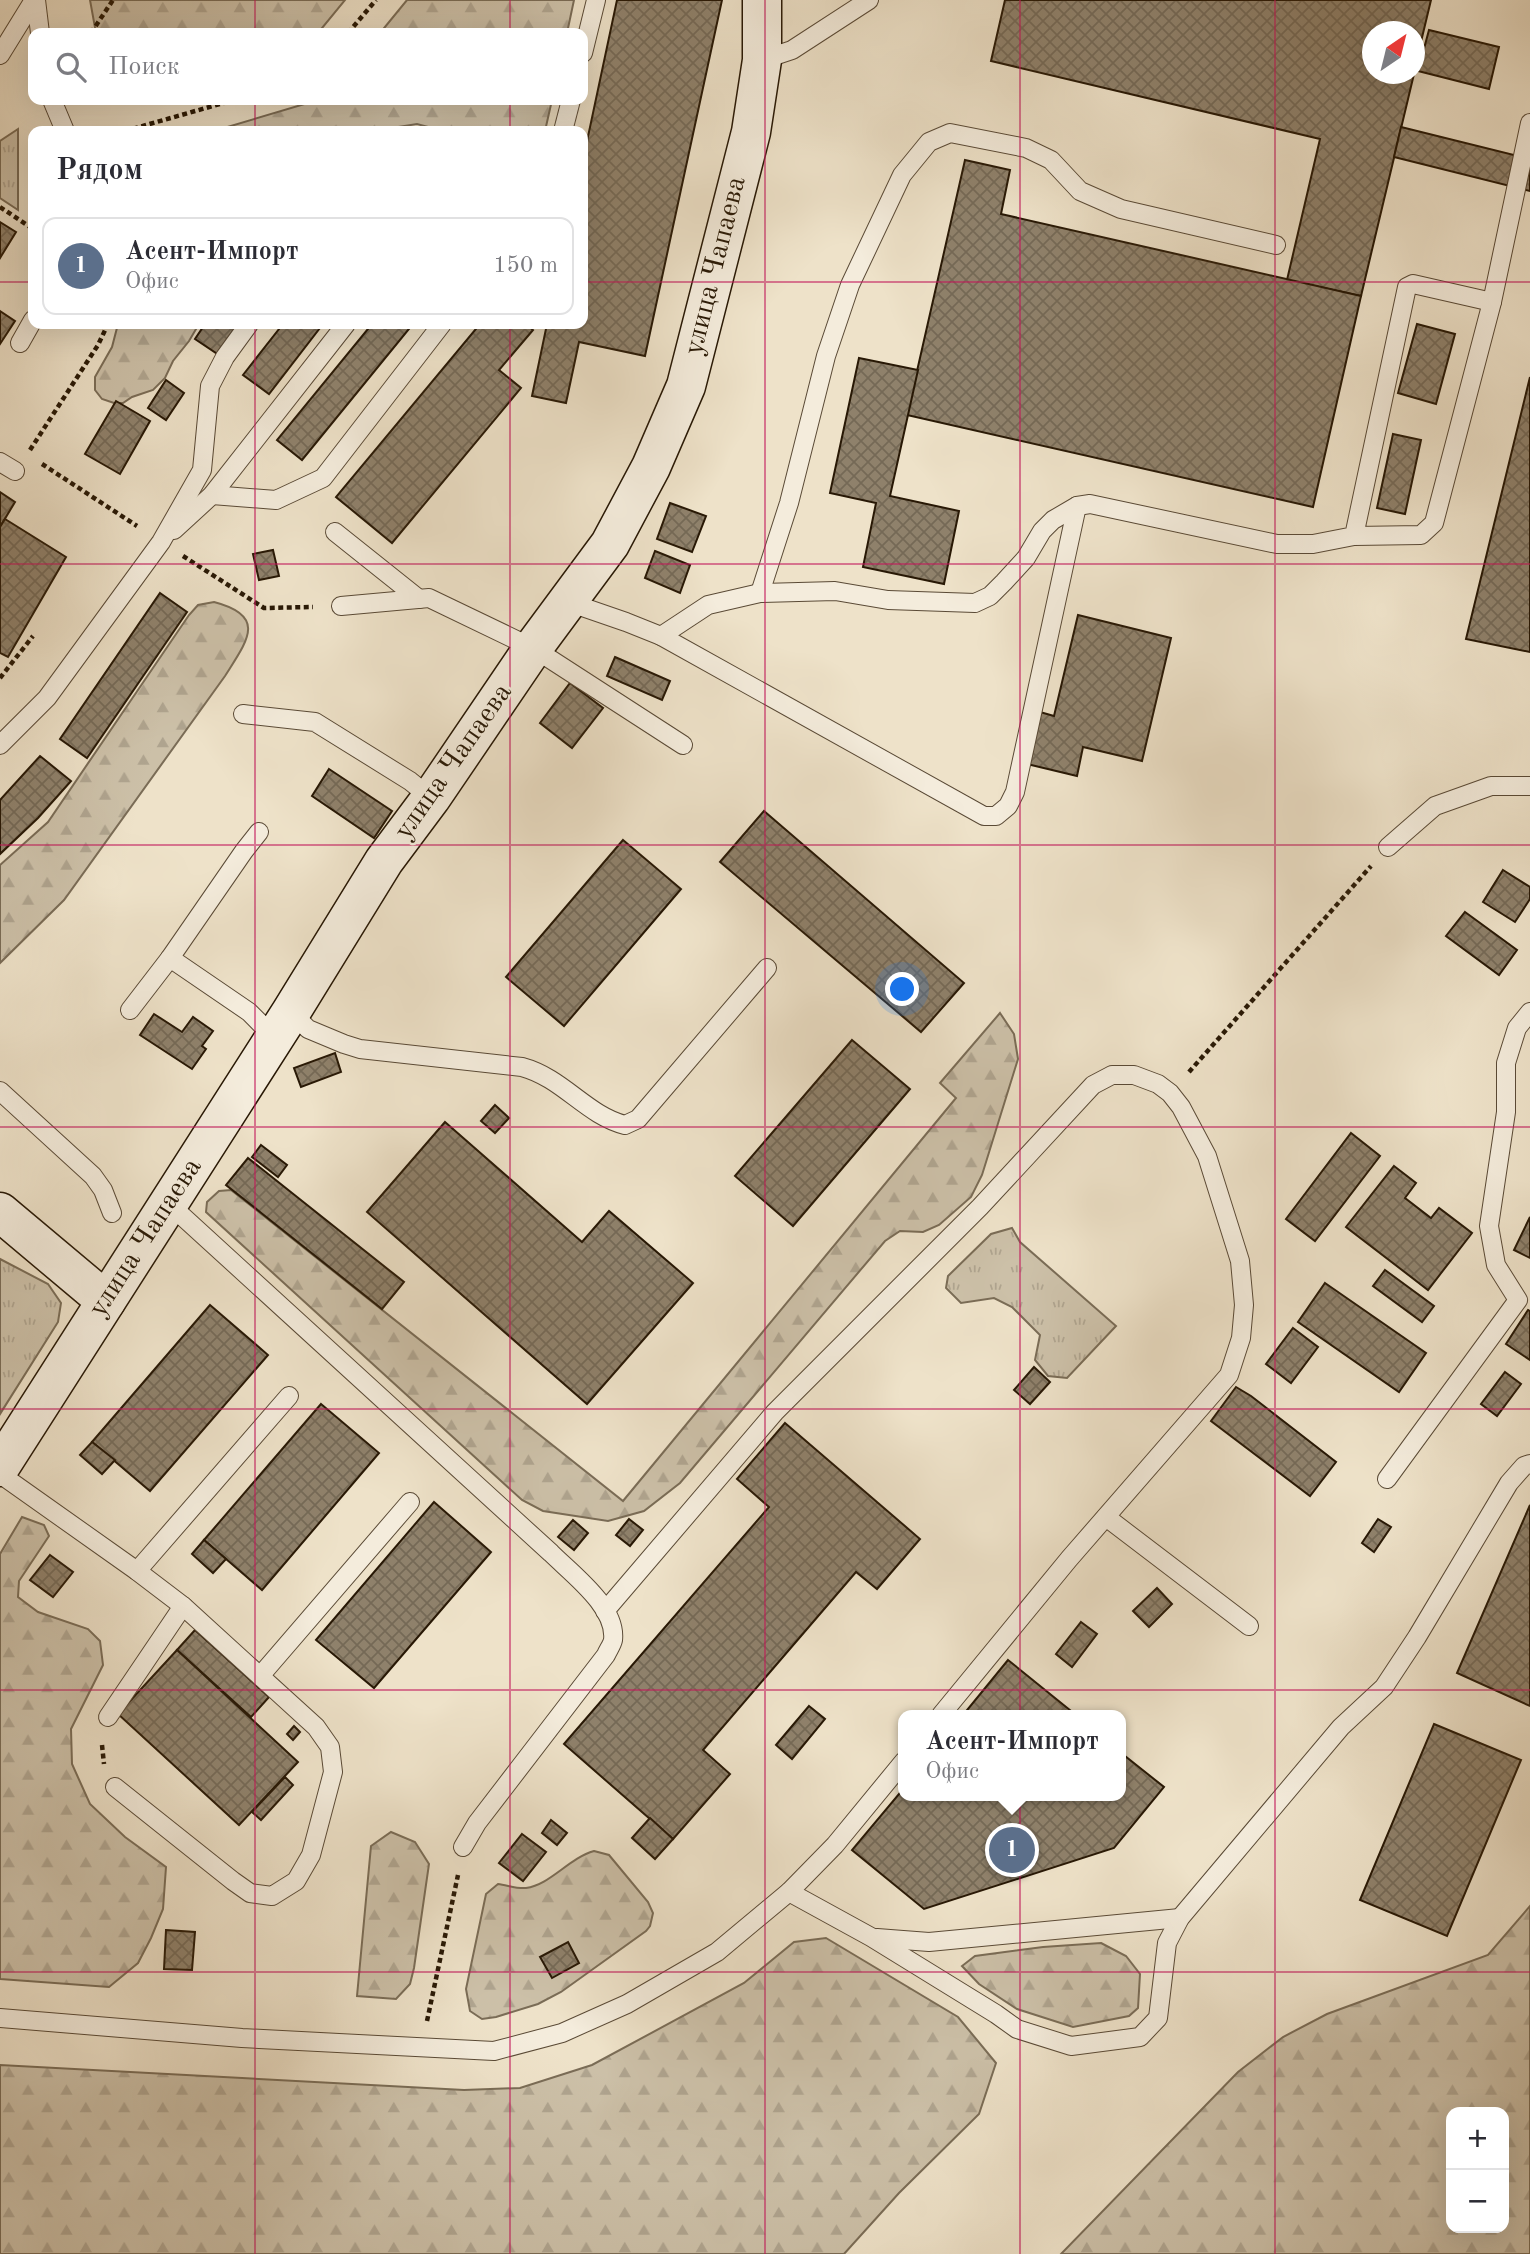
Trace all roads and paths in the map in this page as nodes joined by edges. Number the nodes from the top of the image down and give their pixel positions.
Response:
1 (35, 0) edge
2 (113, 0) edge
3 (376, 0) edge
4 (596, 0) edge
5 (761, 0) edge
6 (869, 0) edge
7 (39, 28) edge
8 (94, 28) edge
9 (352, 28) edge
10 (588, 33) edge
11 (0, 55) edge
12 (762, 60) junction
13 (54, 105) edge
14 (216, 105) edge
15 (570, 105) edge
16 (1530, 123) edge
17 (63, 126) edge
18 (143, 126) edge
19 (564, 126) edge
20 (0, 207) edge
21 (28, 226) edge
22 (1276, 245) dead end
23 (1492, 302) junction
24 (28, 329) edge
25 (106, 329) edge
26 (246, 329) edge
27 (342, 329) edge
28 (438, 329) edge
29 (20, 343) dead end
30 (27, 454) dead end
31 (38, 461) dead end
32 (212, 495) junction
33 (1077, 506) junction
34 (335, 532) dead end
35 (1354, 536) junction
36 (162, 542) junction
37 (760, 593) junction
38 (419, 599) junction
39 (568, 602) junction
40 (341, 606) joint
41 (33, 636) dead end
42 (661, 636) junction
43 (533, 649) junction
44 (0, 678) edge
45 (243, 714) dead end
46 (0, 745) edge
47 (683, 745) dead end
48 (1530, 786) edge
49 (431, 798) junction
50 (259, 832) dead end
51 (1388, 847) joint
52 (170, 958) junction
53 (767, 968) dead end
54 (130, 1010) dead end
55 (1530, 1012) edge
56 (283, 1025) junction
57 (0, 1091) edge
58 (1170, 1093) junction
59 (169, 1204) junction
60 (0, 1212) edge
61 (112, 1213) dead end
62 (1524, 1300) edge
63 (106, 1301) junction
64 (289, 1396) dead end
65 (1530, 1464) edge
66 (0, 1467) edge
67 (0, 1474) edge
68 (1387, 1479) dead end
69 (410, 1502) dead end
70 (1106, 1517) junction
71 (137, 1571) junction
72 (183, 1606) junction
73 (605, 1611) junction
74 (1250, 1626) dead end
75 (260, 1676) junction
76 (945, 1710) edge
77 (108, 1717) joint
78 (898, 1768) edge
79 (115, 1787) joint
80 (463, 1847) joint
81 (789, 1892) junction
82 (1180, 1918) junction
83 (871, 1937) junction
84 (0, 2018) edge
85 (423, 2047) junction

1 - 7 lane
1 - 11 lane
2 - 8 path
3 - 9 path
4 - 10 lane
5 - 12 main road, улица Чапаева
6 - 12 lane
12 - 39 main road, улица Чапаева
13 - 17 lane
14 - 18 path
15 - 19 lane
16 - 23 lane
20 - 21 path
22 - 37 lane
23 - 35 lane
23 - 35 lane
24 - 29 lane
25 - 30 path
26 - 36 lane
27 - 32 lane
28 - 32 lane
31 - 36 path
32 - 36 lane
33 - 35 lane
33 - 37 lane
33 - 42 lane
34 - 38 lane
36 - 40 path
36 - 46 lane
37 - 42 lane
38 - 40 lane
38 - 43 lane
39 - 42 lane
39 - 43 main road, улица Чапаева
41 - 44 path
43 - 47 lane
43 - 49 main road, улица Чапаева
45 - 49 lane
48 - 51 lane
49 - 56 main road, улица Чапаева
50 - 52 lane
51 - 58 path
52 - 54 lane
52 - 56 lane
53 - 56 lane
55 - 62 lane
56 - 59 main road, улица Чапаева
57 - 61 lane
58 - 70 lane
58 - 73 lane
59 - 63 main road, улица Чапаева
59 - 73 lane
60 - 63 main road
62 - 68 lane
63 - 66 main road, улица Чапаева
64 - 71 lane
65 - 82 lane
67 - 71 lane
69 - 75 lane
70 - 74 lane
70 - 76 lane
71 - 72 lane
72 - 75 lane
72 - 77 lane
73 - 80 lane
75 - 79 lane
77 - 79 path
78 - 81 lane
80 - 85 path
81 - 83 lane
81 - 85 lane
82 - 83 lane
82 - 83 lane
84 - 85 lane

